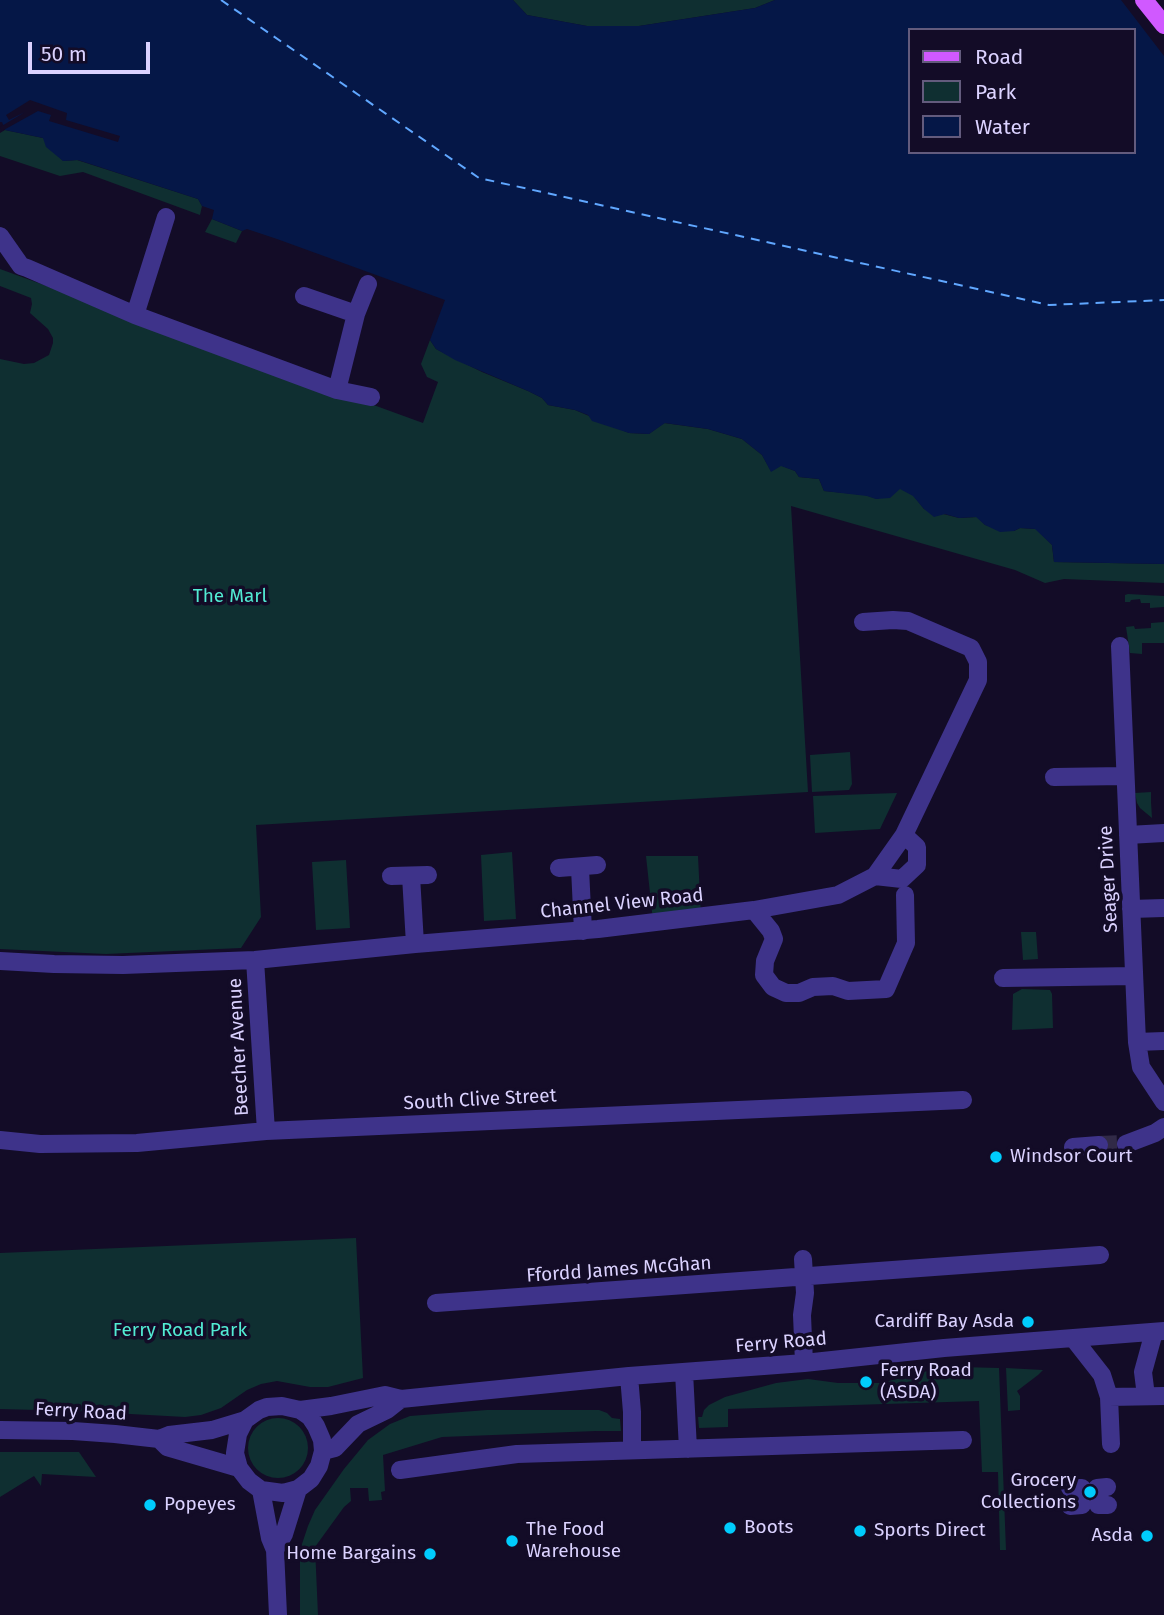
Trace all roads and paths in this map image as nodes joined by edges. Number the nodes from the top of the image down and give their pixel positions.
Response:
1 (1144, 0) edge
2 (1164, 25) edge
3 (166, 216) dead end
4 (0, 236) edge
5 (368, 284) dead end
6 (304, 296) dead end
7 (356, 314) junction
8 (135, 315) junction
9 (337, 390) junction
10 (371, 397) dead end
11 (863, 622) dead end
12 (1119, 646) dead end
13 (1125, 776) junction
14 (1054, 777) dead end
15 (1164, 833) edge
16 (904, 835) junction
17 (1128, 835) junction
18 (559, 868) dead end
19 (391, 876) dead end
20 (875, 876) junction
21 (905, 895) dead end
22 (1164, 908) edge
23 (1131, 909) junction
24 (754, 910) junction
25 (583, 931) junction
26 (415, 944) junction
27 (255, 960) junction
28 (0, 961) edge
29 (1134, 976) junction
30 (1003, 978) dead end
31 (1164, 1041) edge
32 (1137, 1042) junction
33 (963, 1100) dead end
34 (1164, 1102) edge
35 (1164, 1127) edge
36 (265, 1131) junction
37 (0, 1140) edge
38 (1126, 1144) tunnel mouth
39 (1099, 1145) tunnel mouth
40 (1073, 1147) dead end
41 (1100, 1255) dead end
42 (803, 1259) dead end
43 (804, 1277) junction
44 (436, 1303) dead end
45 (1159, 1331) edge
46 (1073, 1338) junction
47 (804, 1363) junction
48 (684, 1372) junction
49 (629, 1376) junction
50 (1155, 1396) edge
51 (1109, 1397) junction
52 (401, 1399) junction
53 (300, 1410) junction
54 (246, 1420) junction
55 (0, 1430) edge
56 (159, 1439) junction
57 (963, 1440) dead end
58 (1111, 1444) dead end
59 (688, 1449) junction
60 (323, 1451) junction
61 (632, 1451) junction
62 (239, 1468) junction
63 (400, 1470) dead end
64 (298, 1489) junction
65 (261, 1490) junction
66 (275, 1550) junction
67 (278, 1615) edge

1 - 2 main road
3 - 8 street
4 - 8 street
5 - 7 street
6 - 7 street
7 - 9 street
8 - 9 street
9 - 10 street
11 - 16 street, Channel View Road
12 - 13 street, Seager Drive
13 - 14 street
13 - 17 street, Seager Drive
15 - 17 street
16 - 20 street, Channel View Road
16 - 20 street
17 - 23 street, Seager Drive
18 - 25 street
19 - 26 street
20 - 24 street, Channel View Road
21 - 24 street
22 - 23 street
23 - 29 street, Seager Drive
24 - 25 street, Channel View Road
25 - 26 street, Channel View Road
26 - 27 street, Channel View Road
27 - 28 street, Channel View Road
27 - 36 street, Beecher Avenue
29 - 30 street
29 - 32 street, Seager Drive
31 - 32 street
32 - 34 street, Seager Drive
33 - 36 street, South Clive Street
35 - 38 street
36 - 37 street, South Clive Street
39 - 40 street
41 - 43 street, Ffordd James McGhan
42 - 43 street
43 - 44 street, Ffordd James McGhan
43 - 47 street
45 - 46 street, Ferry Road
45 - 50 street
46 - 47 street, Ferry Road
46 - 51 street
47 - 48 street, Ferry Road
48 - 49 street, Ferry Road
48 - 59 street
49 - 52 street, Ferry Road
49 - 61 street
50 - 51 street
51 - 58 street
52 - 53 street, Ferry Road
52 - 60 street, Ferry Road
53 - 54 street, Ferry Road
53 - 60 street
54 - 56 street, Ferry Road
54 - 62 street
55 - 56 street, Ferry Road
56 - 62 street, Ferry Road
57 - 59 street
59 - 61 street
60 - 64 street, Ferry Road
61 - 63 street
62 - 65 street, Ferry Road
64 - 65 street
64 - 66 street
65 - 66 street
66 - 67 street

